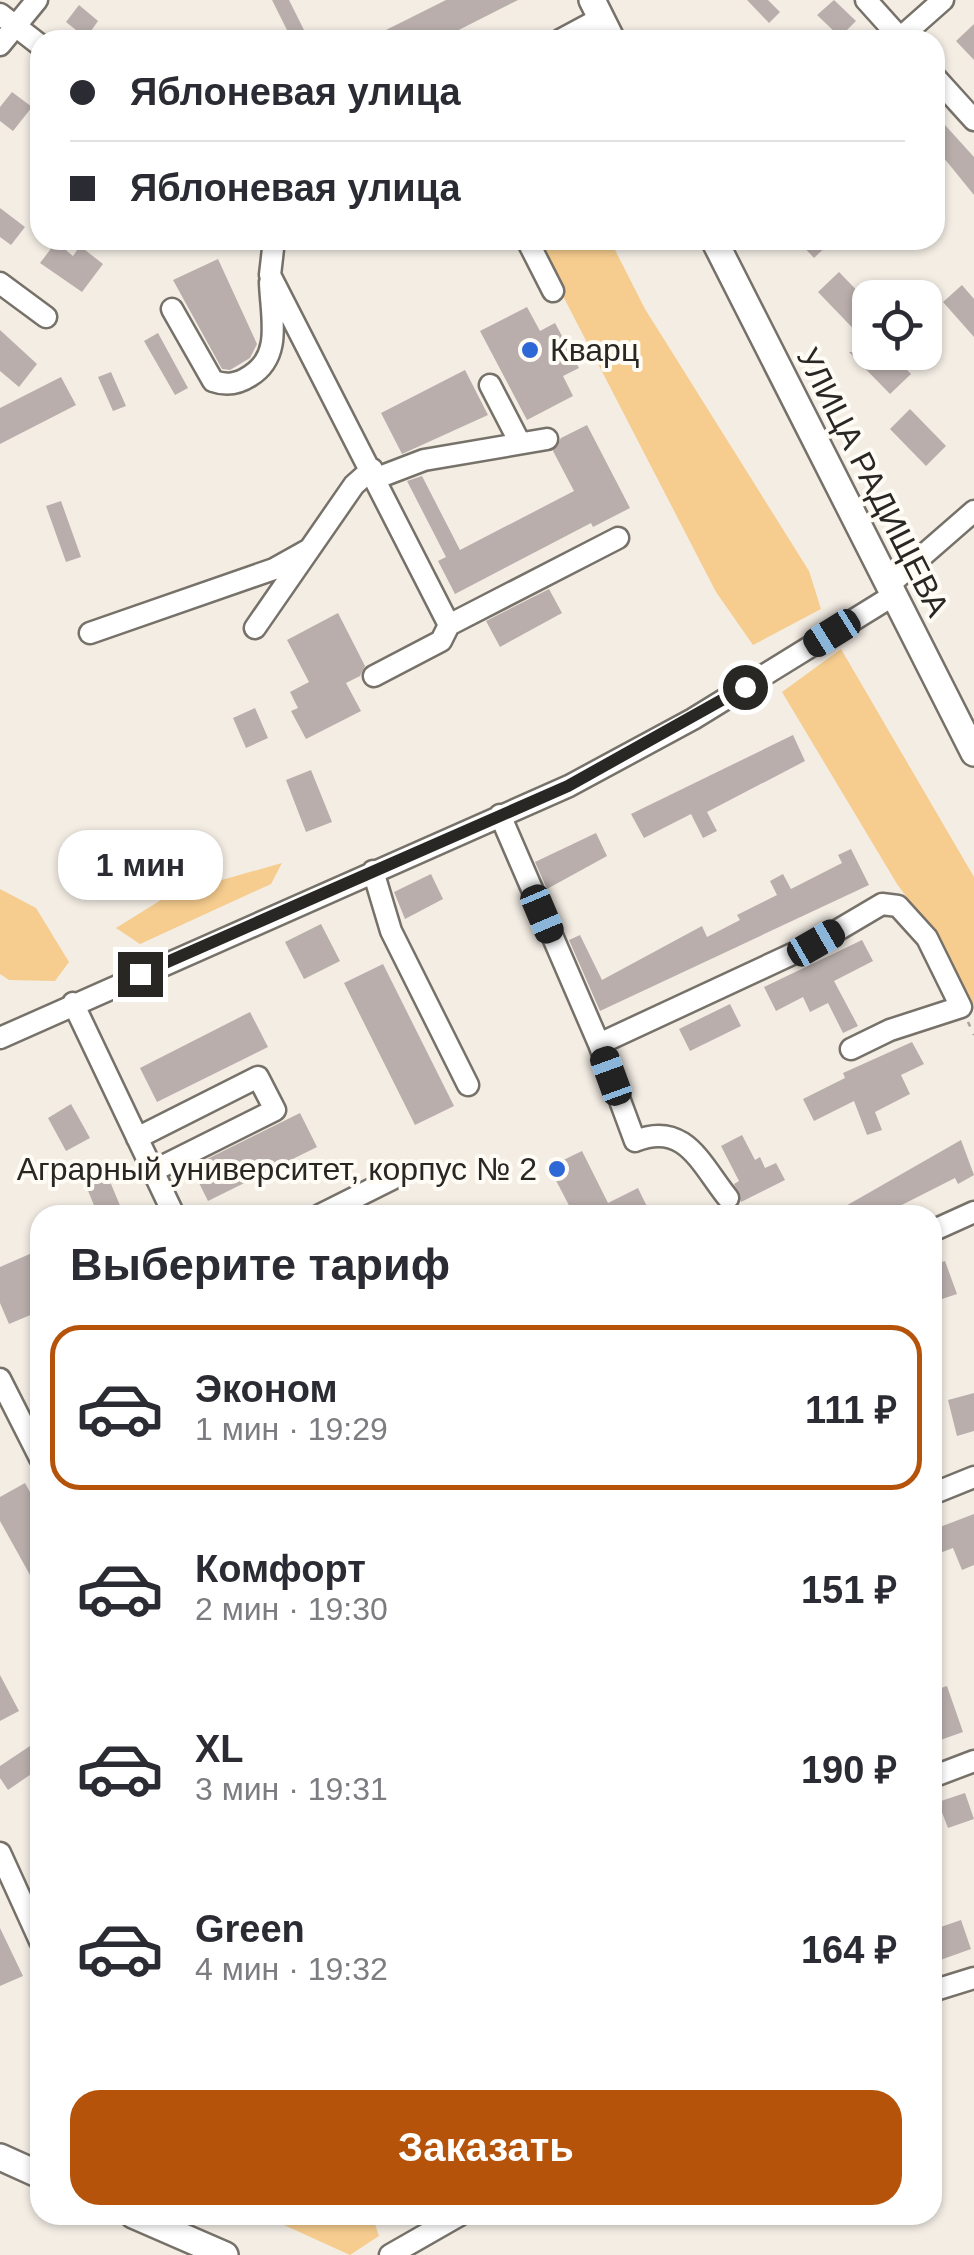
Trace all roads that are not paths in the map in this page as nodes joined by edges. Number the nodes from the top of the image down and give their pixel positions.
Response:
1 (36, 0) edge
2 (866, 0) edge
3 (943, 0) edge
4 (7, 20) edge
5 (893, 30) edge
6 (911, 30) edge
7 (30, 37) edge
8 (0, 45) edge
9 (945, 88) edge
10 (974, 120) edge
11 (273, 250) edge
12 (531, 250) edge
13 (719, 250) edge
14 (270, 276) junction
15 (0, 283) edge
16 (553, 291) dead end
17 (172, 309) dead end
18 (46, 317) dead end
19 (490, 386) dead end
20 (547, 439) dead end
21 (520, 444) junction
22 (374, 473) junction
23 (974, 511) edge
24 (618, 538) dead end
25 (308, 550) junction
26 (891, 590) junction
27 (450, 625) junction
28 (255, 628) dead end
29 (90, 633) dead end
30 (374, 676) dead end
31 (974, 753) edge
32 (500, 816) junction
33 (373, 872) junction
34 (73, 1003) junction
35 (0, 1038) edge
36 (599, 1044) junction
37 (851, 1049) dead end
38 (468, 1085) dead end
39 (137, 1138) junction
40 (153, 1171) junction
41 (392, 1179) dead end
42 (728, 1198) dead end
43 (169, 1205) edge
44 (340, 1205) edge
45 (974, 1212) edge
46 (942, 1226) edge
47 (0, 1379) edge
48 (30, 1438) edge
49 (974, 1478) edge
50 (942, 1490) edge
51 (974, 1762) edge
52 (942, 1773) edge
53 (0, 1853) edge
54 (30, 1919) edge
55 (974, 1978) edge
56 (942, 1988) edge
57 (0, 2157) edge
58 (30, 2170) edge
59 (156, 2225) edge
60 (442, 2225) edge
61 (225, 2255) edge
62 (390, 2255) edge

1 - 4 street
2 - 5 street
3 - 6 street
4 - 7 street
4 - 8 street
9 - 10 street
11 - 14 street
12 - 16 street
13 - 26 main road, УЛИЦА РАДИЩЕВА
14 - 17 street
14 - 22 street
15 - 18 street
19 - 21 street
20 - 21 street
21 - 22 street
22 - 25 street
22 - 27 street
23 - 26 street
24 - 27 street
25 - 28 street
25 - 29 street
26 - 31 main road, УЛИЦА РАДИЩЕВА
26 - 32 street
27 - 30 street
32 - 33 street
32 - 36 street
33 - 34 street
33 - 38 street
34 - 35 street
34 - 39 street
36 - 37 street
36 - 42 street
39 - 40 street
39 - 40 street
40 - 43 street
41 - 44 street
45 - 46 street
47 - 48 street
49 - 50 street
51 - 52 street
53 - 54 street
55 - 56 street
57 - 58 main road
59 - 61 main road
60 - 62 street

